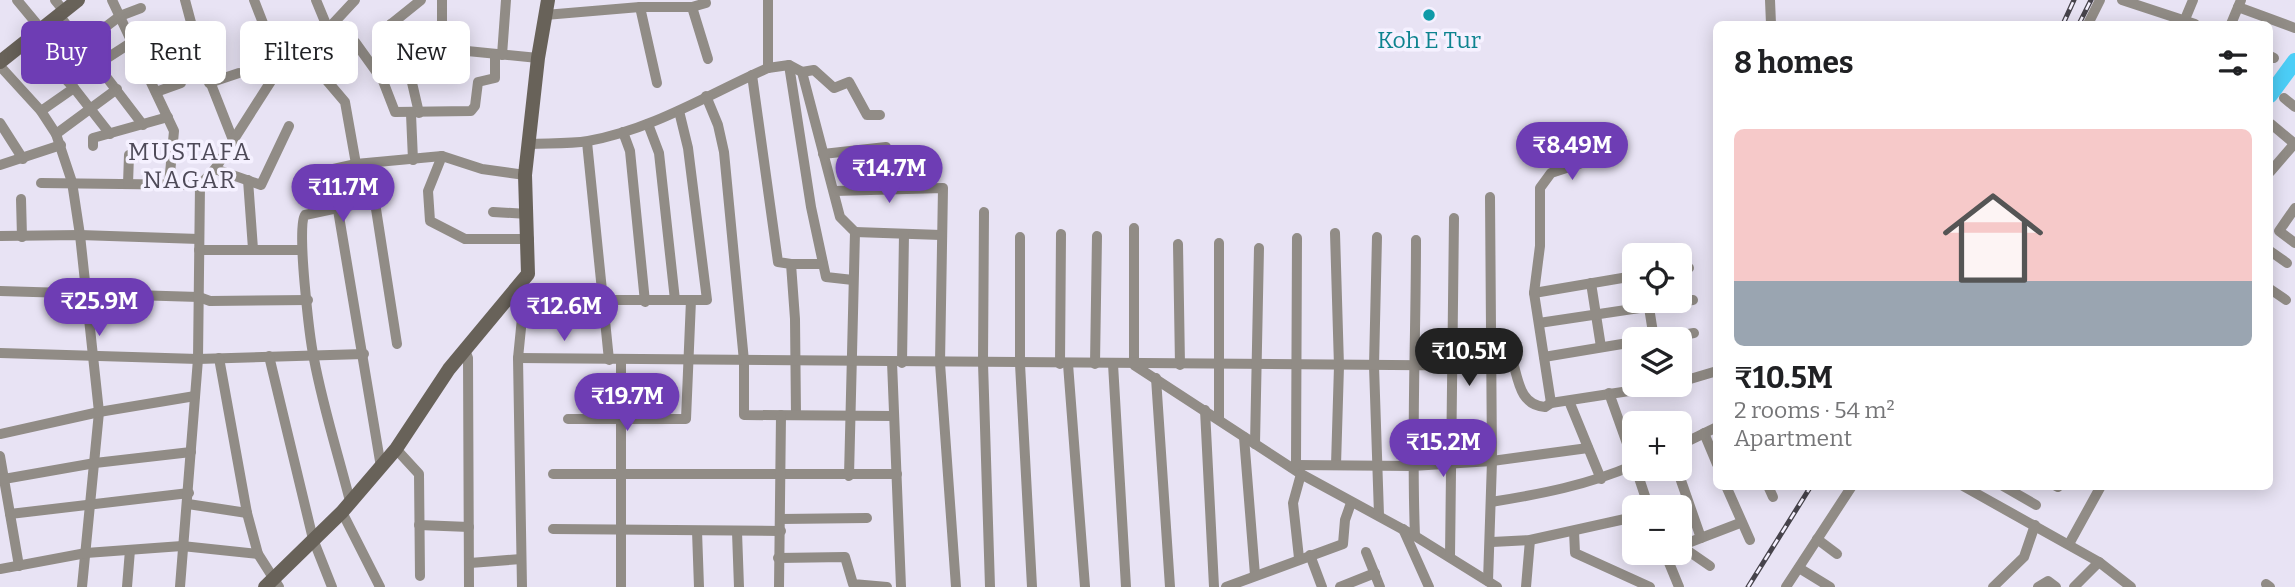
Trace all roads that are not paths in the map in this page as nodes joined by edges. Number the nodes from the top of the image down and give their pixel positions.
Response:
1 (17, 0) edge
2 (79, 0) edge
3 (113, 0) edge
4 (185, 0) edge
5 (254, 0) edge
6 (316, 0) edge
7 (355, 0) edge
8 (421, 0) edge
9 (442, 0) edge
10 (506, 0) edge
11 (705, 0) edge
12 (768, 0) edge
13 (1770, 0) edge
14 (2101, 0) edge
15 (2122, 0) edge
16 (2193, 0) edge
17 (674, 3) edge
18 (2240, 4) edge
19 (692, 6) junction
20 (547, 7) edge
21 (640, 7) junction
22 (141, 8) dead end
23 (59, 9) edge
24 (120, 16) junction
25 (34, 21) edge
26 (191, 21) edge
27 (262, 21) edge
28 (325, 21) edge
29 (335, 21) edge
30 (395, 21) edge
31 (1771, 21) edge
32 (2090, 21) edge
33 (2181, 21) edge
34 (2188, 21) edge
35 (2232, 21) edge
36 (111, 23) edge
37 (125, 27) edge
38 (2295, 28) edge
39 (358, 44) edge
40 (21, 45) edge
41 (499, 54) junction
42 (538, 58) junction
43 (708, 59) dead end
44 (0, 64) edge
45 (789, 65) junction
46 (768, 68) junction
47 (802, 72) junction
48 (239, 73) dead end
49 (752, 75) junction
50 (226, 77) edge
51 (111, 82) edge
52 (657, 83) dead end
53 (70, 84) edge
54 (152, 84) edge
55 (178, 84) edge
56 (209, 84) edge
57 (269, 84) edge
58 (332, 84) edge
59 (410, 84) edge
60 (74, 89) junction
61 (117, 89) junction
62 (156, 92) junction
63 (706, 96) junction
64 (2284, 98) dead end
65 (2295, 107) edge
66 (91, 108) junction
67 (41, 111) junction
68 (679, 111) junction
69 (415, 113) junction
70 (880, 115) dead end
71 (169, 117) junction
72 (0, 123) edge
73 (648, 124) junction
74 (143, 125) junction
75 (289, 125) dead end
76 (2273, 126) edge
77 (623, 132) junction
78 (110, 134) junction
79 (59, 139) junction
80 (233, 140) junction
81 (587, 142) junction
82 (2295, 143) edge
83 (529, 144) junction
84 (93, 146) dead end
85 (886, 147) dead end
86 (823, 154) junction
87 (129, 155) dead end
88 (442, 156) junction
89 (23, 159) junction
90 (413, 160) junction
91 (1588, 161) dead end
92 (0, 164) edge
93 (356, 164) junction
94 (369, 164) junction
95 (2273, 166) edge
96 (215, 169) junction
97 (311, 174) dead end
98 (526, 175) junction
99 (248, 180) junction
100 (41, 183) dead end
101 (72, 183) junction
102 (128, 184) junction
103 (169, 184) junction
104 (200, 185) junction
105 (834, 191) junction
106 (1490, 197) dead end
107 (21, 199) dead end
108 (375, 200) junction
109 (2295, 208) edge
110 (338, 209) junction
111 (494, 212) dead end
112 (984, 212) dead end
113 (528, 214) junction
114 (1454, 218) dead end
115 (1134, 228) dead end
116 (855, 232) junction
117 (1335, 233) dead end
118 (904, 234) junction
119 (1061, 234) dead end
120 (80, 235) junction
121 (941, 235) junction
122 (0, 236) edge
123 (1097, 236) dead end
124 (22, 237) junction
125 (1020, 237) dead end
126 (1377, 237) dead end
127 (1297, 238) dead end
128 (529, 239) junction
129 (1416, 240) dead end
130 (1219, 243) dead end
131 (2295, 243) edge
132 (1178, 244) dead end
133 (199, 245) junction
134 (253, 248) junction
135 (1259, 248) dead end
136 (300, 250) junction
137 (2273, 253) edge
138 (2287, 263) dead end
139 (791, 264) junction
140 (823, 264) junction
141 (1622, 278) edge
142 (853, 280) junction
143 (1591, 283) junction
144 (0, 291) edge
145 (2273, 291) edge
146 (1534, 293) junction
147 (87, 295) junction
148 (199, 296) junction
149 (517, 299) junction
150 (308, 300) junction
151 (675, 300) junction
152 (691, 300) junction
153 (2286, 300) dead end
154 (601, 301) junction
155 (645, 302) junction
156 (1622, 308) edge
157 (1597, 313) junction
158 (1539, 323) junction
159 (397, 344) dead end
160 (1622, 344) edge
161 (1601, 348) junction
162 (465, 350) junction
163 (0, 353) edge
164 (95, 354) junction
165 (364, 354) junction
166 (269, 355) junction
167 (1544, 357) junction
168 (219, 358) junction
169 (313, 358) junction
170 (518, 358) junction
171 (198, 359) junction
172 (615, 360) junction
173 (687, 361) junction
174 (744, 361) junction
175 (796, 362) junction
176 (853, 362) junction
177 (897, 363) junction
178 (940, 363) junction
179 (983, 363) junction
180 (1020, 364) junction
181 (1064, 364) junction
182 (1095, 364) junction
183 (1113, 364) junction
184 (1134, 365) junction
185 (1180, 365) junction
186 (1217, 365) junction
187 (1256, 365) junction
188 (1295, 366) junction
189 (1339, 366) junction
190 (1374, 366) junction
191 (1416, 367) junction
192 (1453, 367) junction
193 (1492, 368) junction
194 (1713, 372) edge
195 (1156, 378) junction
196 (1692, 378) edge
197 (1622, 391) edge
198 (1609, 393) junction
199 (195, 396) junction
200 (1569, 401) junction
201 (1551, 403) junction
202 (1205, 410) junction
203 (99, 412) junction
204 (850, 414) junction
205 (781, 415) junction
206 (796, 415) junction
207 (894, 416) junction
208 (621, 417) junction
209 (568, 419) dead end
210 (1219, 419) junction
211 (1713, 429) edge
212 (1622, 430) edge
213 (1704, 433) junction
214 (0, 434) edge
215 (1244, 437) junction
216 (1692, 439) edge
217 (1255, 444) junction
218 (1588, 448) junction
219 (396, 449) junction
220 (191, 452) junction
221 (1713, 454) edge
222 (0, 456) edge
223 (1492, 461) junction
224 (95, 463) junction
225 (1452, 463) junction
226 (1336, 465) junction
227 (1375, 465) junction
228 (1412, 466) junction
229 (381, 467) junction
230 (1296, 469) junction
231 (1622, 471) edge
232 (554, 474) dead end
233 (897, 474) junction
234 (782, 475) junction
235 (849, 475) junction
236 (621, 476) junction
237 (4, 479) junction
238 (1601, 479) junction
239 (1681, 481) edge
240 (1728, 490) edge
241 (1849, 490) edge
242 (1974, 490) edge
243 (2010, 490) edge
244 (2099, 490) edge
245 (188, 498) junction
246 (1491, 502) junction
247 (1351, 503) junction
248 (91, 504) junction
249 (2036, 505) dead end
250 (346, 507) junction
251 (247, 513) junction
252 (10, 514) junction
253 (1379, 515) junction
254 (867, 518) dead end
255 (781, 519) junction
256 (1622, 520) edge
257 (1741, 523) junction
258 (419, 525) junction
259 (2035, 525) junction
260 (468, 527) junction
261 (553, 529) dead end
262 (621, 529) junction
263 (1404, 529) junction
264 (698, 531) junction
265 (780, 531) junction
266 (1574, 531) junction
267 (737, 532) junction
268 (1416, 536) junction
269 (1700, 538) junction
270 (313, 539) junction
271 (1818, 539) junction
272 (1530, 540) junction
273 (1750, 540) dead end
274 (1692, 541) edge
275 (1492, 542) junction
276 (2069, 544) junction
277 (183, 546) junction
278 (130, 550) junction
279 (1366, 552) dead end
280 (86, 553) junction
281 (258, 554) junction
282 (1692, 554) edge
283 (1837, 554) dead end
284 (1304, 556) junction
285 (1450, 557) junction
286 (778, 558) junction
287 (521, 559) junction
288 (2099, 562) junction
289 (470, 563) junction
290 (1670, 565) edge
291 (19, 566) junction
292 (1710, 566) dead end
293 (1799, 568) junction
294 (0, 569) edge
295 (1375, 573) junction
296 (1255, 575) junction
297 (421, 576) dead end
298 (273, 584) edge
299 (1493, 584) edge
300 (82, 587) edge
301 (127, 587) edge
302 (180, 587) edge
303 (332, 587) edge
304 (380, 587) edge
305 (469, 587) edge
306 (522, 587) edge
307 (621, 587) edge
308 (699, 587) edge
309 (738, 587) edge
310 (779, 587) edge
311 (887, 587) edge
312 (901, 587) edge
313 (956, 587) edge
314 (990, 587) edge
315 (1032, 587) edge
316 (1085, 587) edge
317 (1126, 587) edge
318 (1170, 587) edge
319 (1214, 587) edge
320 (1226, 587) edge
321 (1322, 587) edge
322 (1340, 587) edge
323 (1380, 587) edge
324 (1429, 587) edge
325 (1526, 587) edge
326 (1650, 587) edge
327 (1679, 587) edge
328 (1786, 587) edge
329 (1830, 587) edge
330 (1993, 587) edge
331 (2038, 587) edge
332 (2056, 587) edge
333 (2074, 587) edge
334 (2131, 587) edge

1 - 25 street
2 - 23 street
3 - 24 street
4 - 26 street
5 - 27 street
6 - 28 street
7 - 29 street
8 - 30 street
9 - 41 street
10 - 41 street
11 - 19 street
12 - 46 street
13 - 31 street
14 - 32 street
15 - 33 street
16 - 34 street
17 - 19 street
17 - 21 street
18 - 35 street
18 - 38 street
19 - 43 street
20 - 21 street
20 - 42 street
21 - 52 street
22 - 24 street
24 - 36 street
24 - 37 street
39 - 69 street
40 - 44 street
41 - 42 street
41 - 69 street
42 - 83 street
44 - 67 street
45 - 46 street
45 - 47 street
45 - 140 street
46 - 49 street
47 - 70 street
47 - 86 street
48 - 50 street
49 - 63 street
49 - 139 street
51 - 61 street
53 - 60 street
54 - 62 street
55 - 62 street
56 - 80 street
57 - 80 street
58 - 93 street
59 - 69 street
60 - 66 street
60 - 67 street
61 - 66 street
61 - 74 street
62 - 71 street
63 - 68 street
63 - 174 street
64 - 65 street
66 - 78 street
66 - 79 street
67 - 79 street
68 - 73 street
68 - 152 street
69 - 90 street
71 - 74 street
71 - 103 street
72 - 89 street
73 - 77 street
73 - 151 street
74 - 78 street
75 - 99 street
76 - 82 street
77 - 81 street
77 - 155 street
78 - 84 street
79 - 89 street
79 - 101 street
80 - 96 street
81 - 83 street
81 - 154 street
82 - 95 street
83 - 98 street
85 - 86 street
86 - 105 street
87 - 102 street
88 - 90 street
88 - 98 street
88 - 128 street
89 - 92 street
90 - 94 street
91 - 146 street
93 - 94 street
93 - 97 street
94 - 108 street
96 - 99 street
96 - 104 street
98 - 113 street
99 - 134 street
100 - 101 street
101 - 102 street
101 - 120 street
102 - 103 street
103 - 104 street
104 - 133 street
105 - 116 street
105 - 121 street
106 - 193 street
107 - 124 street
108 - 110 street
108 - 159 street
109 - 131 street
110 - 136 street
110 - 165 street
111 - 113 street
112 - 179 street
113 - 128 street
114 - 192 street
115 - 184 street
116 - 118 street
116 - 142 street
117 - 189 street
118 - 121 street
118 - 177 street
119 - 181 street
120 - 124 street
120 - 133 street
120 - 147 street
121 - 178 street
122 - 124 street
123 - 182 street
125 - 180 street
126 - 190 street
127 - 188 street
128 - 149 street
129 - 191 street
130 - 186 street
132 - 185 street
133 - 134 street
133 - 148 street
134 - 136 street
135 - 187 street
136 - 150 street
137 - 138 street
139 - 140 street
139 - 175 street
140 - 142 street
141 - 143 street
142 - 176 street
143 - 146 street
143 - 157 street
144 - 147 street
145 - 153 street
146 - 158 street
147 - 148 street
147 - 164 street
148 - 150 street
148 - 171 street
149 - 154 street
149 - 162 street
149 - 170 street
150 - 169 street
151 - 152 street
151 - 155 street
152 - 173 street
154 - 155 street
154 - 172 street
156 - 157 street
157 - 158 street
157 - 161 street
158 - 167 street
160 - 161 street
161 - 167 street
162 - 219 street
162 - 260 street
163 - 164 street
164 - 171 street
164 - 203 street
165 - 169 street
165 - 229 street
166 - 168 street
166 - 169 street
166 - 270 street
167 - 201 street
168 - 171 street
168 - 251 street
169 - 250 street
170 - 172 street
170 - 287 street
171 - 199 street
172 - 173 street
172 - 208 street
173 - 174 street
173 - 208 street
174 - 175 street
174 - 205 street
175 - 176 street
175 - 206 street
176 - 177 street
176 - 204 street
177 - 178 street
177 - 207 street
178 - 179 street
178 - 313 street
179 - 180 street
179 - 314 street
180 - 181 street
180 - 315 street
181 - 182 street
181 - 316 street
182 - 183 street
183 - 184 street
183 - 317 street
184 - 185 street
184 - 195 street
185 - 186 street
186 - 187 street
186 - 210 street
187 - 188 street
187 - 217 street
188 - 189 street
188 - 230 street
189 - 190 street
189 - 226 street
190 - 191 street
190 - 227 street
191 - 192 street
191 - 228 street
192 - 193 street
192 - 225 street
193 - 201 street
193 - 223 street
194 - 196 street
195 - 202 street
195 - 318 street
197 - 198 street
198 - 200 street
198 - 212 street
199 - 203 street
199 - 220 street
200 - 201 street
200 - 218 street
202 - 210 street
202 - 319 street
203 - 214 street
203 - 224 street
204 - 206 street
204 - 207 street
204 - 235 street
205 - 206 street
205 - 234 street
207 - 233 street
208 - 209 street
208 - 236 street
210 - 215 street
211 - 213 street
213 - 216 street
213 - 221 street
215 - 217 street
215 - 296 street
217 - 230 street
218 - 223 street
218 - 238 street
219 - 229 street
219 - 258 street
220 - 224 street
220 - 245 street
222 - 237 street
223 - 225 street
223 - 246 street
224 - 237 street
224 - 248 street
225 - 228 street
225 - 285 street
226 - 227 street
226 - 230 street
227 - 228 street
227 - 253 street
228 - 268 street
229 - 250 street
230 - 247 street
230 - 284 street
231 - 238 street
232 - 236 street
233 - 235 street
233 - 312 street
234 - 235 street
234 - 236 street
234 - 255 street
236 - 262 street
237 - 252 street
238 - 246 street
239 - 269 street
240 - 257 street
241 - 271 street
242 - 259 street
243 - 249 street
244 - 276 street
245 - 248 street
245 - 251 street
245 - 277 street
246 - 275 street
247 - 253 street
247 - 284 street
248 - 252 street
248 - 280 street
250 - 270 street
250 - 304 street
251 - 281 street
252 - 291 street
253 - 263 street
254 - 255 street
255 - 265 street
256 - 266 street
257 - 269 street
257 - 273 street
258 - 260 street
258 - 297 street
259 - 276 street
259 - 330 street
260 - 289 street
261 - 262 street
262 - 264 street
262 - 307 street
263 - 268 street
263 - 324 street
264 - 267 street
264 - 308 street
265 - 267 street
265 - 286 street
266 - 272 street
266 - 326 street
267 - 309 street
268 - 285 street
269 - 274 street
270 - 298 street
270 - 303 street
271 - 283 street
271 - 293 street
272 - 275 street
272 - 325 street
275 - 299 street
276 - 288 street
277 - 278 street
277 - 281 street
277 - 302 street
278 - 280 street
278 - 301 street
279 - 295 street
280 - 291 street
280 - 300 street
281 - 298 street
282 - 292 street
284 - 296 street
284 - 321 street
285 - 299 street
286 - 310 street
286 - 311 street
287 - 289 street
287 - 306 street
288 - 333 street
288 - 334 street
289 - 305 street
290 - 327 street
291 - 294 street
293 - 328 street
293 - 329 street
295 - 322 street
295 - 323 street
296 - 320 street
331 - 332 street

